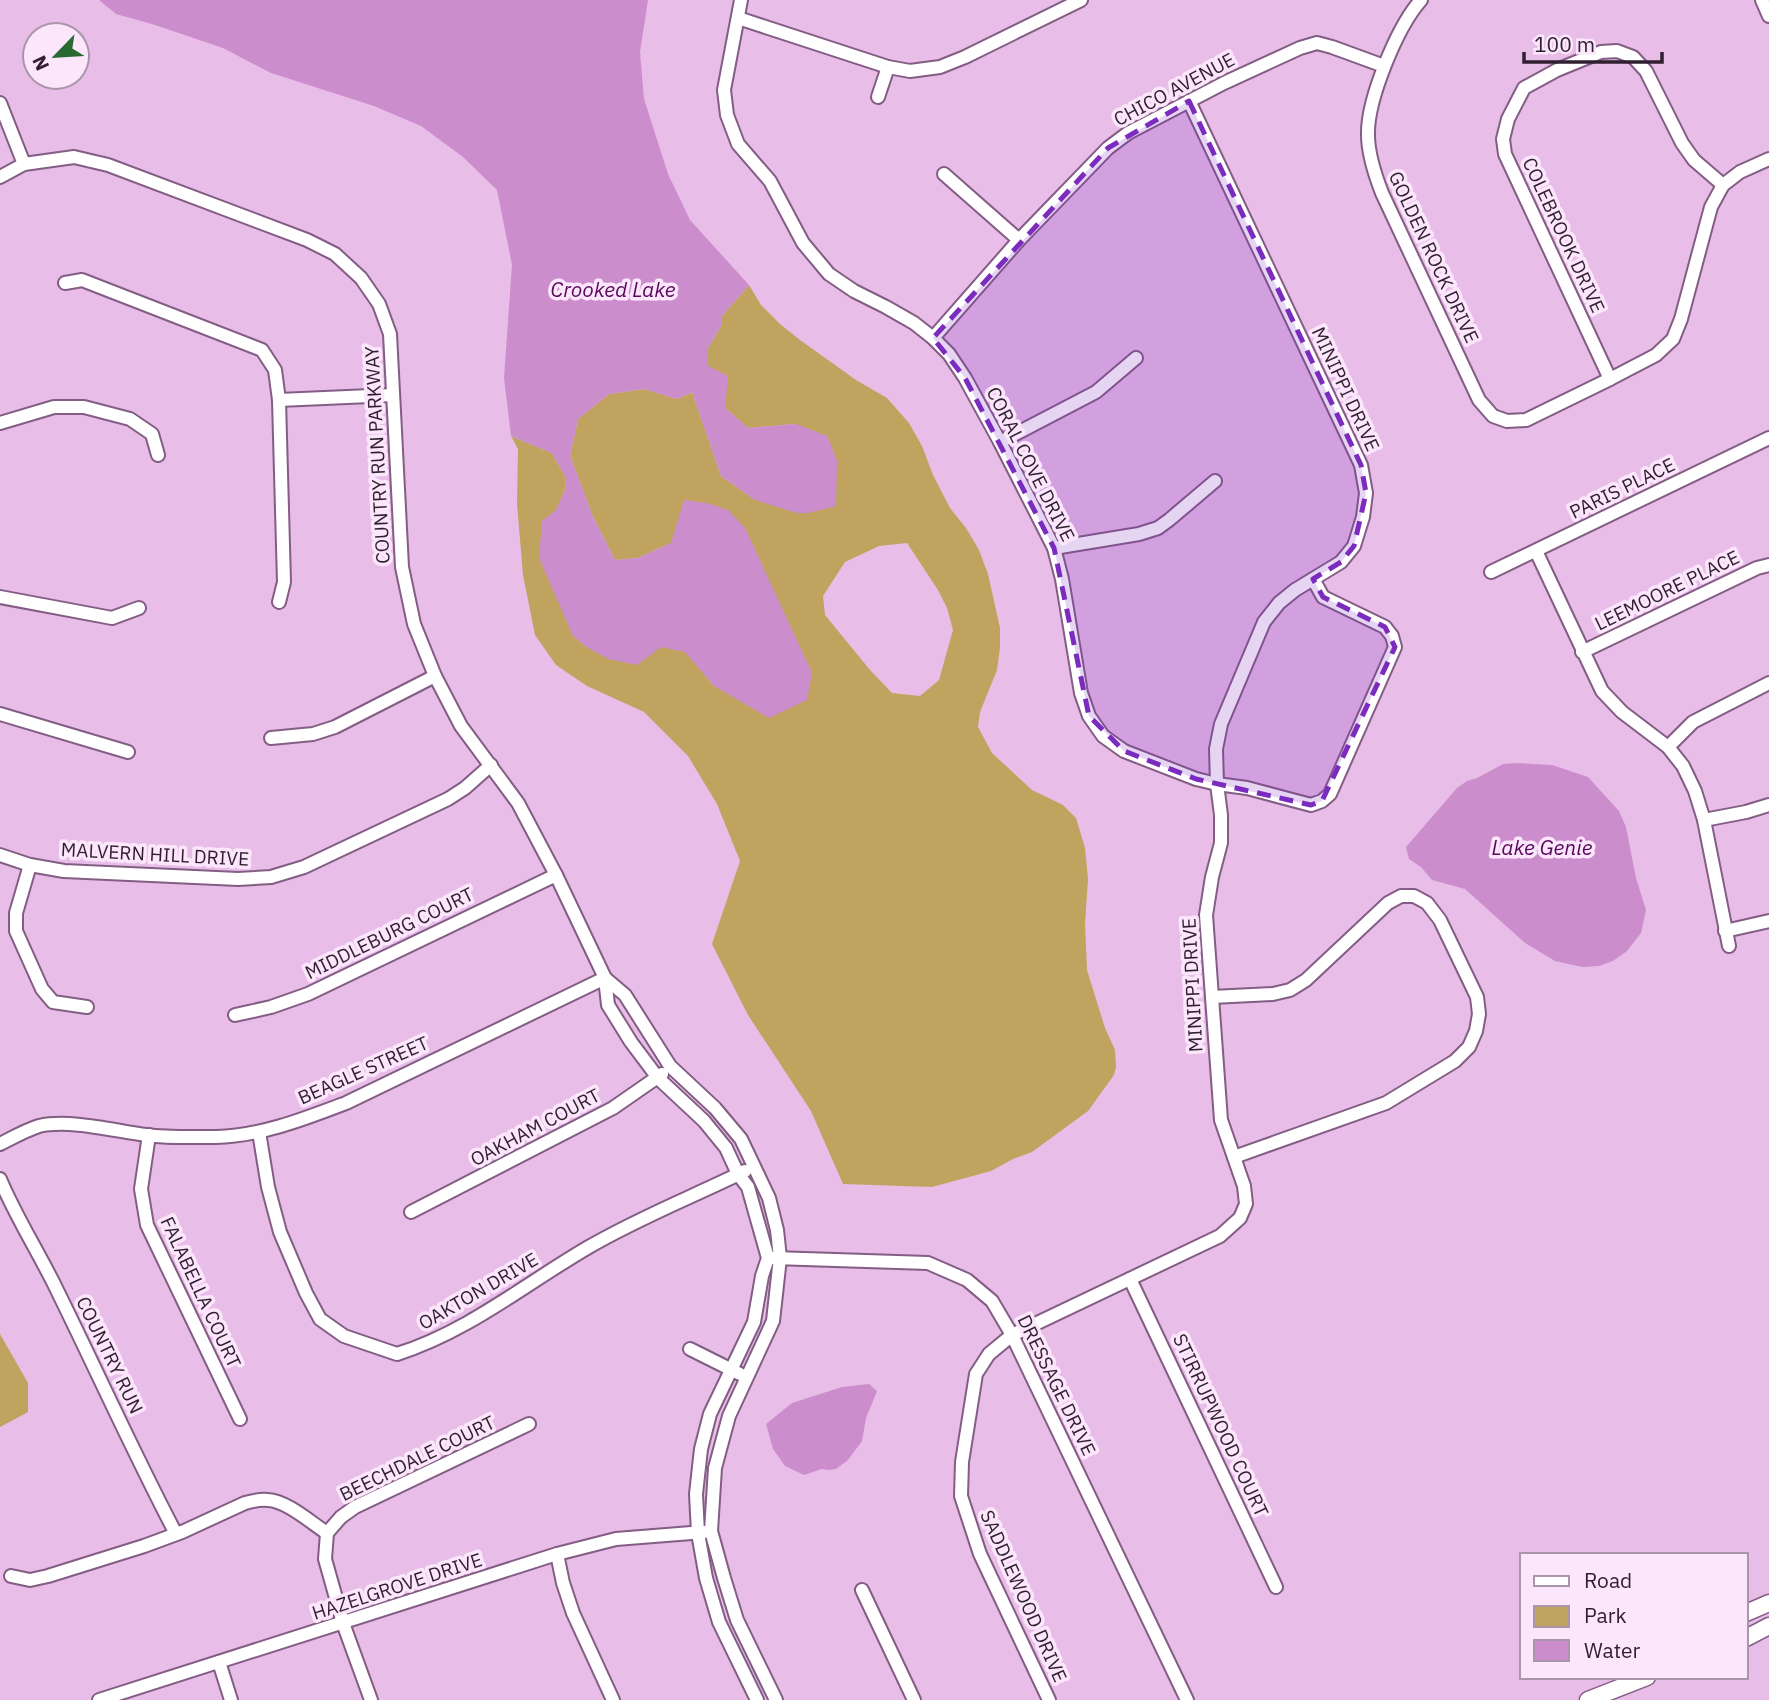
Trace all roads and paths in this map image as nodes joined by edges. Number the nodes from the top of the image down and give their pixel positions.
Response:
1 (741, 0) edge
2 (1081, 0) edge
3 (1421, 0) edge
4 (1762, 0) edge
5 (1060, 4) edge
6 (1769, 16) edge
7 (738, 18) junction
8 (1384, 66) junction
9 (888, 67) junction
10 (878, 97) dead end
11 (1189, 101) junction
12 (0, 103) edge
13 (1769, 159) edge
14 (24, 164) junction
15 (944, 174) dead end
16 (0, 177) edge
17 (1723, 185) junction
18 (1019, 240) junction
19 (65, 283) dead end
20 (933, 338) junction
21 (1136, 358) dead end
22 (1610, 379) junction
23 (393, 395) junction
24 (279, 400) junction
25 (0, 423) edge
26 (1769, 438) edge
27 (1000, 442) junction
28 (158, 455) dead end
29 (1215, 481) dead end
30 (1054, 548) junction
31 (1536, 551) junction
32 (1769, 565) edge
33 (1491, 572) dead end
34 (1313, 579) junction
35 (0, 597) edge
36 (279, 602) dead end
37 (139, 608) dead end
38 (1582, 652) junction
39 (435, 676) junction
40 (1769, 683) edge
41 (0, 714) edge
42 (271, 738) dead end
43 (1668, 747) junction
44 (128, 752) dead end
45 (491, 765) junction
46 (1217, 784) junction
47 (1769, 805) edge
48 (1703, 820) junction
49 (0, 855) edge
50 (30, 864) junction
51 (556, 875) junction
52 (1769, 921) edge
53 (1725, 931) junction
54 (1728, 946) dead end
55 (605, 978) junction
56 (1212, 998) junction
57 (88, 1007) dead end
58 (235, 1015) dead end
59 (670, 1066) junction
60 (658, 1078) junction
61 (259, 1132) junction
62 (149, 1135) junction
63 (0, 1144) edge
64 (1234, 1157) junction
65 (755, 1166) junction
66 (738, 1174) junction
67 (0, 1179) edge
68 (411, 1212) dead end
69 (1184, 1254) joint
70 (774, 1258) junction
71 (1130, 1279) junction
72 (1012, 1335) junction
73 (690, 1349) dead end
74 (733, 1370) junction
75 (747, 1377) junction
76 (240, 1419) dead end
77 (529, 1424) dead end
78 (327, 1532) junction
79 (704, 1532) junction
80 (176, 1534) junction
81 (557, 1554) junction
82 (11, 1576) dead end
83 (1276, 1587) dead end
84 (862, 1590) dead end
85 (1769, 1603) edge
86 (1748, 1612) edge
87 (342, 1623) junction
88 (1769, 1626) edge
89 (1748, 1637) edge
90 (219, 1662) junction
91 (1625, 1679) edge
92 (1642, 1679) edge
93 (1590, 1699) edge
94 (99, 1700) edge
95 (231, 1700) edge
96 (371, 1700) edge
97 (613, 1700) edge
98 (757, 1700) edge
99 (776, 1700) edge
100 (914, 1700) edge
101 (1049, 1700) edge
102 (1187, 1700) edge

1 - 7 street, CORAL COVE DRIVE
2 - 5 street
3 - 8 street, GOLDEN ROCK DRIVE
4 - 6 street
5 - 9 street
7 - 9 street
7 - 20 street, CORAL COVE DRIVE
8 - 11 street, CHICO AVENUE
8 - 22 street, GOLDEN ROCK DRIVE
9 - 10 street
11 - 18 street, CHICO AVENUE
11 - 34 street, MINIPPI DRIVE
12 - 14 street
13 - 17 street
14 - 16 street, COUNTRY RUN PARKWAY
14 - 23 street, COUNTRY RUN PARKWAY
15 - 18 street
17 - 22 street
17 - 22 street, COLEBROOK DRIVE
18 - 20 street, CHICO AVENUE
19 - 24 street
20 - 27 street, CORAL COVE DRIVE
21 - 27 street
23 - 24 street
23 - 39 street, COUNTRY RUN PARKWAY
24 - 36 street
25 - 28 street
26 - 31 street, PARIS PLACE
27 - 30 street, CORAL COVE DRIVE
29 - 30 street
30 - 46 street, CORAL COVE DRIVE
31 - 33 street, PARIS PLACE
31 - 38 street
32 - 38 street, LEEMOORE PLACE
34 - 46 street, MINIPPI DRIVE
34 - 46 street, CORAL COVE DRIVE
35 - 37 street
38 - 43 street
39 - 42 street
39 - 45 street, COUNTRY RUN PARKWAY
40 - 43 street
41 - 44 street
43 - 48 street
45 - 50 street, MALVERN HILL DRIVE
45 - 51 street, COUNTRY RUN PARKWAY
46 - 56 street, MINIPPI DRIVE
47 - 48 street
48 - 53 street
49 - 50 street, MALVERN HILL DRIVE
50 - 57 street
51 - 55 street, COUNTRY RUN PARKWAY
51 - 58 street, MIDDLEBURG COURT
52 - 53 street
53 - 54 street
55 - 59 street, COUNTRY RUN PARKWAY
55 - 60 street, COUNTRY RUN PARKWAY
55 - 61 street, BEAGLE STREET
56 - 64 street, MINIPPI DRIVE
56 - 64 street
59 - 60 street, OAKHAM COURT
59 - 65 street, COUNTRY RUN PARKWAY
60 - 66 street, COUNTRY RUN PARKWAY
60 - 68 street, OAKHAM COURT
61 - 62 street, BEAGLE STREET
61 - 66 street, OAKTON DRIVE
62 - 63 street, BEAGLE STREET
62 - 76 street, FALABELLA COURT
64 - 69 street, MINIPPI DRIVE
65 - 66 street, OAKTON DRIVE
65 - 70 street, COUNTRY RUN PARKWAY
66 - 70 street, COUNTRY RUN PARKWAY
67 - 80 street, COUNTRY RUN
69 - 71 street, SADDLEWOOD DRIVE
70 - 72 street, DRESSAGE DRIVE
70 - 74 street, COUNTRY RUN PARKWAY
70 - 75 street, COUNTRY RUN PARKWAY
71 - 72 street, SADDLEWOOD DRIVE
71 - 83 street, STIRRUPWOOD COURT
72 - 101 street, SADDLEWOOD DRIVE
72 - 102 street, DRESSAGE DRIVE
73 - 74 street
74 - 75 street
74 - 79 street, COUNTRY RUN PARKWAY
75 - 79 street, COUNTRY RUN PARKWAY
77 - 78 street, BEECHDALE COURT
78 - 80 street
78 - 87 street
79 - 81 street, HAZELGROVE DRIVE
79 - 98 street, COUNTRY RUN PARKWAY
79 - 99 street, COUNTRY RUN PARKWAY
80 - 82 street
81 - 87 street, HAZELGROVE DRIVE
81 - 97 street
84 - 100 street
85 - 86 main road
87 - 90 street, HAZELGROVE DRIVE
87 - 96 street
88 - 89 main road
90 - 94 street, HAZELGROVE DRIVE
90 - 95 street
91 - 93 main road
92 - 93 main road

